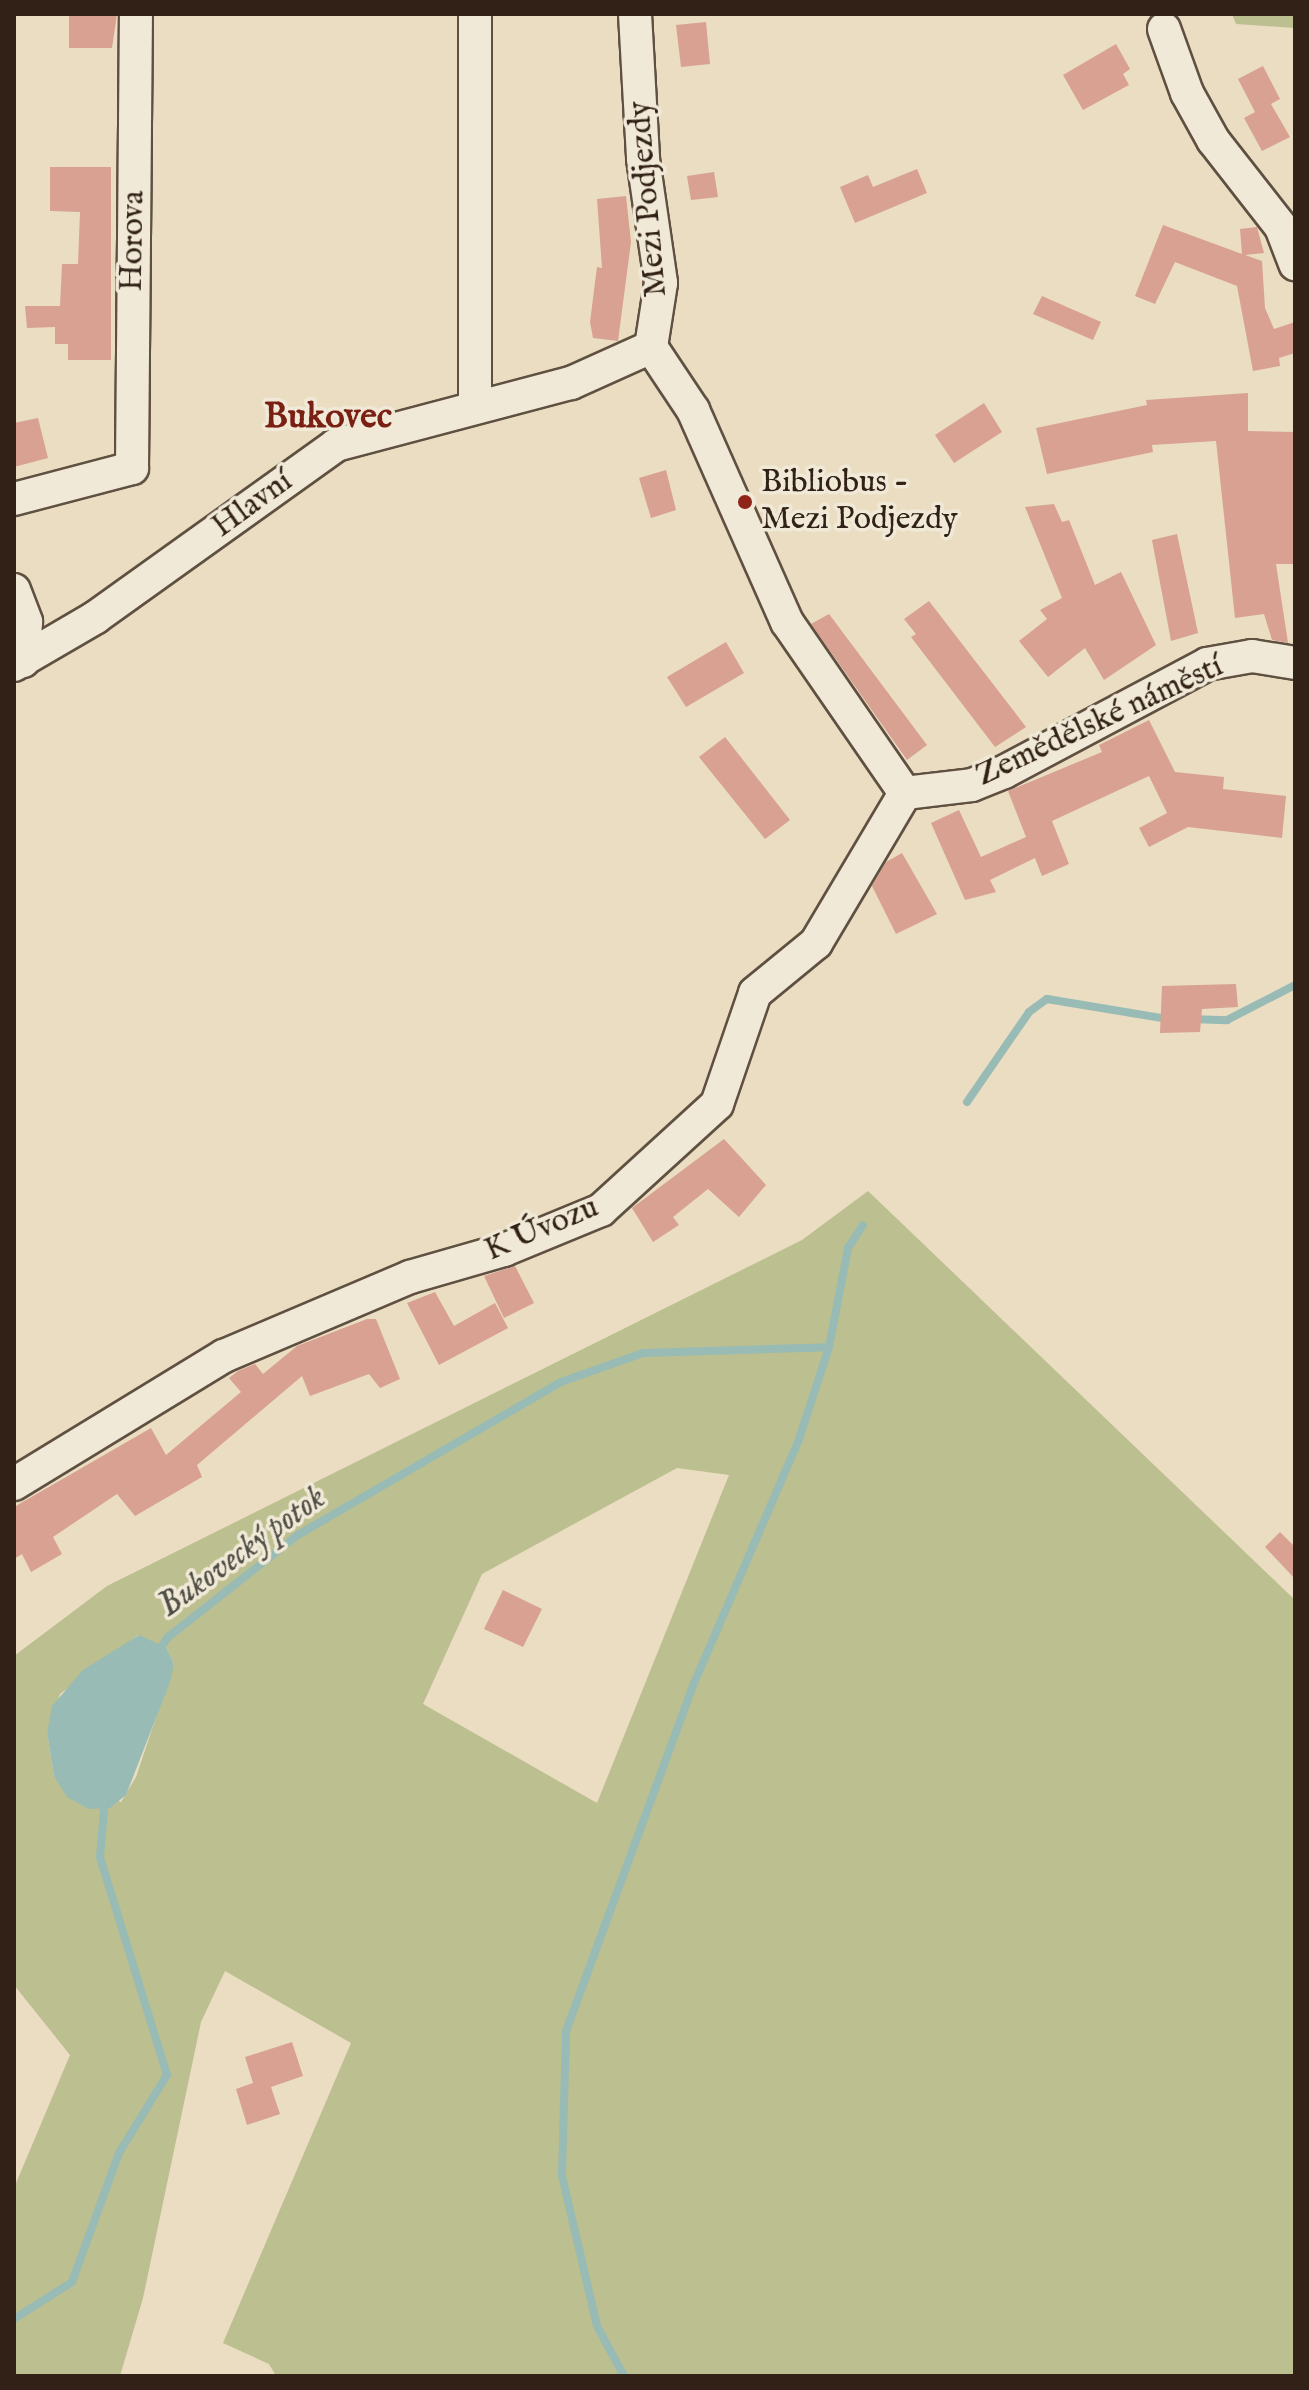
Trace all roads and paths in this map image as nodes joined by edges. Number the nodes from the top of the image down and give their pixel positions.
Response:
1 (136, 14) edge
2 (475, 14) edge
3 (635, 14) edge
4 (1164, 29) dead end
5 (1295, 264) edge
6 (651, 347) junction
7 (475, 405) junction
8 (14, 499) edge
9 (14, 590) edge
10 (1289, 655) edge
11 (18, 663) edge
12 (905, 793) junction
13 (14, 1484) edge

1 - 8 street, Horova
2 - 7 street
3 - 6 street, Mezi Podjezdy
4 - 5 street
6 - 7 street, Hlavní
6 - 12 street
7 - 11 street, Hlavní
9 - 11 street
10 - 12 street, Zemědělské náměstí
12 - 13 street, K Úvozu

